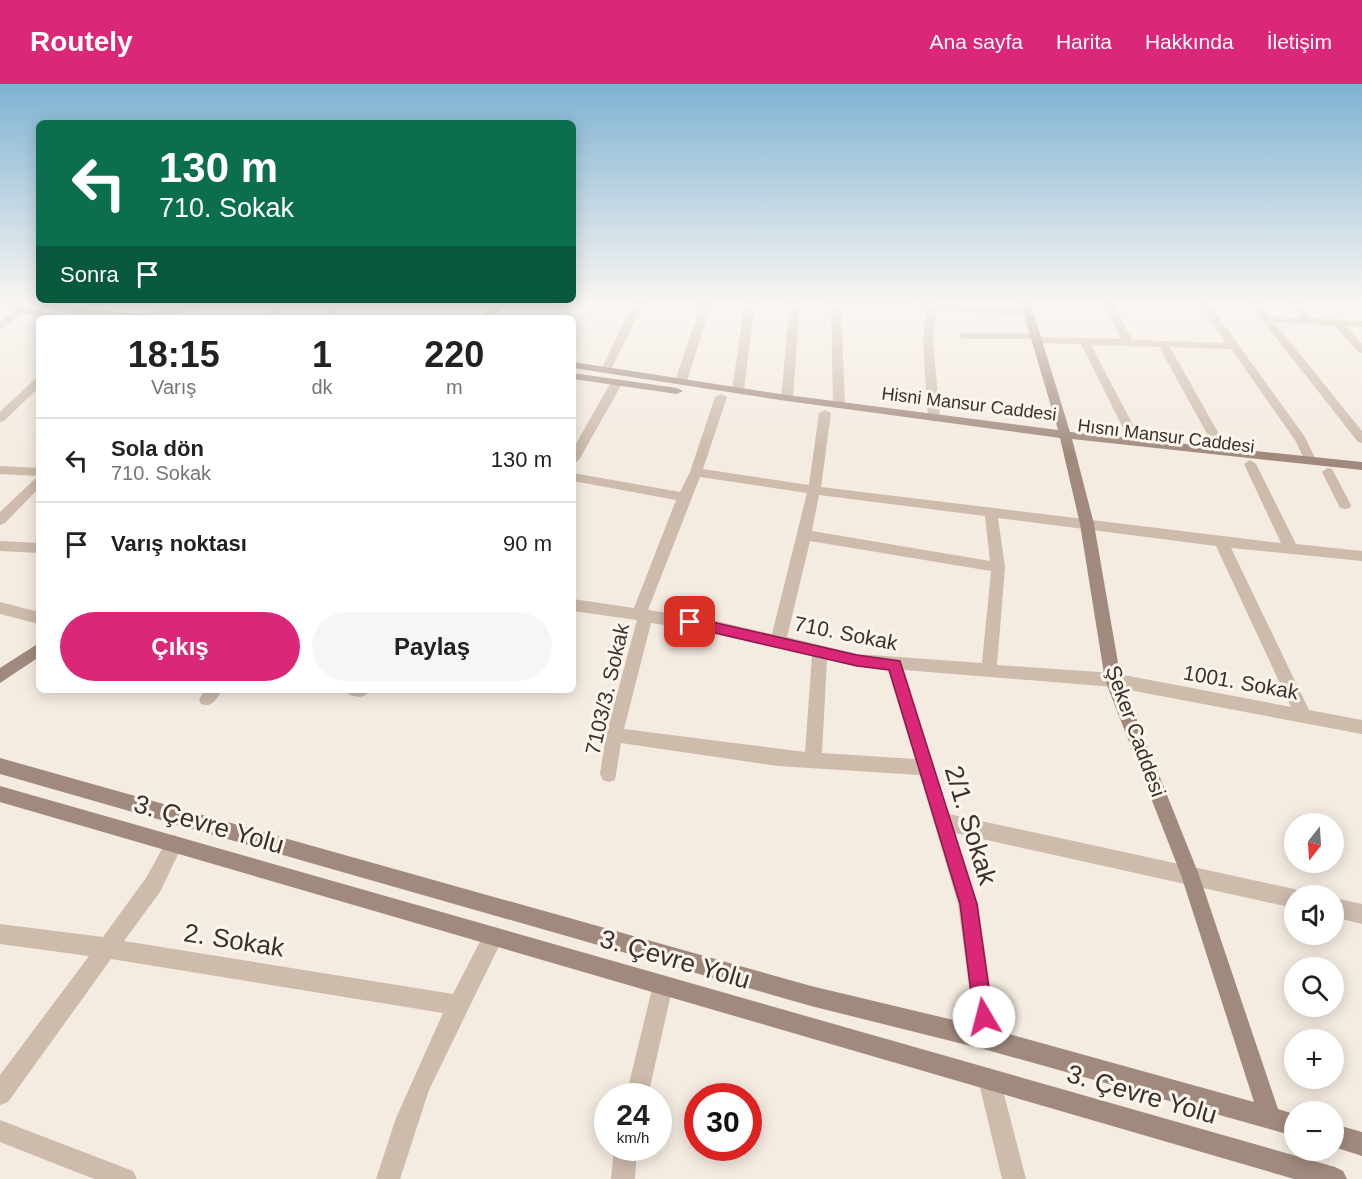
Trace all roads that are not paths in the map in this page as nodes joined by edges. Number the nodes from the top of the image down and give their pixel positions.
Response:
1 (615, 352) edge
2 (690, 352) edge
3 (743, 352) edge
4 (791, 352) edge
5 (837, 352) edge
6 (929, 352) edge
7 (1039, 352) edge
8 (1090, 352) edge
9 (1168, 352) edge
10 (1238, 352) edge
11 (1292, 352) edge
12 (576, 365) edge
13 (606, 370) junction
14 (576, 376) edge
15 (681, 381) junction
16 (617, 382) junction
17 (36, 386) edge
18 (738, 390) junction
19 (721, 398) junction
20 (787, 398) junction
21 (839, 405) junction
22 (825, 412) junction
23 (0, 418) edge
24 (933, 418) junction
25 (1065, 438) junction
26 (1362, 439) edge
27 (1136, 442) junction
28 (1222, 450) junction
29 (576, 455) edge
30 (1310, 460) junction
31 (1250, 464) junction
32 (1362, 466) edge
33 (0, 470) edge
34 (36, 472) edge
35 (696, 472) junction
36 (1328, 472) junction
37 (1362, 476) edge
38 (576, 478) edge
39 (36, 483) edge
40 (813, 490) junction
41 (684, 496) junction
42 (1345, 505) dead end
43 (991, 513) junction
44 (0, 519) edge
45 (1087, 524) junction
46 (806, 535) junction
47 (1221, 542) junction
48 (0, 546) edge
49 (36, 548) edge
50 (1291, 549) junction
51 (1362, 556) edge
52 (998, 567) junction
53 (576, 605) edge
54 (0, 608) edge
55 (643, 614) junction
56 (36, 617) edge
57 (778, 641) junction
58 (36, 651) edge
59 (820, 652) junction
60 (895, 665) junction
61 (989, 670) junction
62 (0, 677) edge
63 (1113, 680) junction
64 (1303, 715) junction
65 (1362, 727) edge
66 (614, 735) junction
67 (813, 761) junction
68 (0, 766) edge
69 (927, 768) junction
70 (609, 774) dead end
71 (0, 794) edge
72 (942, 821) junction
73 (174, 844) junction
74 (1190, 875) junction
75 (1284, 897) edge
76 (1344, 910) edge
77 (1362, 914) edge
78 (0, 934) edge
79 (493, 937) junction
80 (108, 948) junction
81 (663, 985) junction
82 (458, 1005) junction
83 (987, 1040) junction
84 (989, 1079) junction
85 (640, 1083) edge
86 (0, 1094) edge
87 (1270, 1118) junction
88 (1284, 1122) edge
89 (0, 1131) edge
90 (1344, 1139) edge
91 (1362, 1144) edge
92 (624, 1161) edge
93 (1289, 1172) edge
94 (125, 1179) edge
95 (388, 1179) edge
96 (622, 1179) edge
97 (1014, 1179) edge
98 (1335, 1179) edge

1 - 13 street
2 - 15 street
3 - 18 street
4 - 20 street
5 - 21 street
6 - 24 street
7 - 25 main road, Şeker Caddesi
8 - 27 street
9 - 28 street
10 - 30 street
11 - 26 street
12 - 13 main road, Hisni Mansur Caddesi
13 - 15 main road, Hisni Mansur Caddesi
14 - 16 main road, Hısnı Mansur Caddesi
15 - 18 main road, Hisni Mansur Caddesi
16 - 19 main road, Hısnı Mansur Caddesi
16 - 29 street
17 - 23 street
18 - 20 main road, Hisni Mansur Caddesi
19 - 22 main road, Hısnı Mansur Caddesi
19 - 35 street, 7103/3. Sokak
20 - 21 main road, Hisni Mansur Caddesi
21 - 24 main road, Hisni Mansur Caddesi
22 - 25 main road, Hısnı Mansur Caddesi
22 - 40 street
24 - 25 main road, Hisni Mansur Caddesi
25 - 27 main road, Hisni Mansur Caddesi
25 - 31 main road, Hısnı Mansur Caddesi
25 - 45 main road, Şeker Caddesi
27 - 28 main road, Hisni Mansur Caddesi
28 - 30 main road, Hisni Mansur Caddesi
30 - 32 main road, Hisni Mansur Caddesi
31 - 36 main road, Hısnı Mansur Caddesi
31 - 50 street
33 - 34 street
35 - 40 street
35 - 41 street, 7103/3. Sokak
36 - 37 main road, Hısnı Mansur Caddesi
36 - 42 street
38 - 41 street
39 - 44 street
40 - 43 street
40 - 46 street
41 - 55 street, 7103/3. Sokak
43 - 45 street
43 - 52 street
45 - 47 street
45 - 63 main road, Şeker Caddesi
46 - 52 street
46 - 57 street
47 - 50 street
47 - 64 street
48 - 49 street
50 - 51 street
52 - 61 street
53 - 55 street, 710. Sokak
54 - 56 street
55 - 57 street, 710. Sokak
55 - 66 street, 7103/3. Sokak
57 - 59 street, 710. Sokak
58 - 62 main road
59 - 60 street, 710. Sokak
59 - 67 street
60 - 61 street, 710. Sokak
60 - 69 street, 2/1. Sokak
61 - 63 street, 710. Sokak
63 - 64 street, 1001. Sokak
63 - 74 main road, Şeker Caddesi
64 - 65 street, 1001. Sokak
66 - 67 street
66 - 70 street, 7103/3. Sokak
67 - 69 street
68 - 83 main road, 3. Çevre Yolu
69 - 72 street, 2/1. Sokak
71 - 73 main road, 3. Çevre Yolu
72 - 74 street
72 - 83 street, 2/1. Sokak
73 - 79 main road, 3. Çevre Yolu
73 - 80 street
74 - 75 street
74 - 87 main road, Şeker Caddesi
76 - 77 street
78 - 80 street, 2. Sokak
79 - 81 main road, 3. Çevre Yolu
79 - 82 street
80 - 82 street, 2. Sokak
80 - 86 street
81 - 84 main road, 3. Çevre Yolu
81 - 85 street
82 - 95 street
83 - 87 main road, 3. Çevre Yolu
84 - 93 main road, 3. Çevre Yolu
84 - 97 street
87 - 88 main road, 3. Çevre Yolu
89 - 94 street
90 - 91 main road
92 - 96 street
93 - 98 main road, 3. Çevre Yolu

